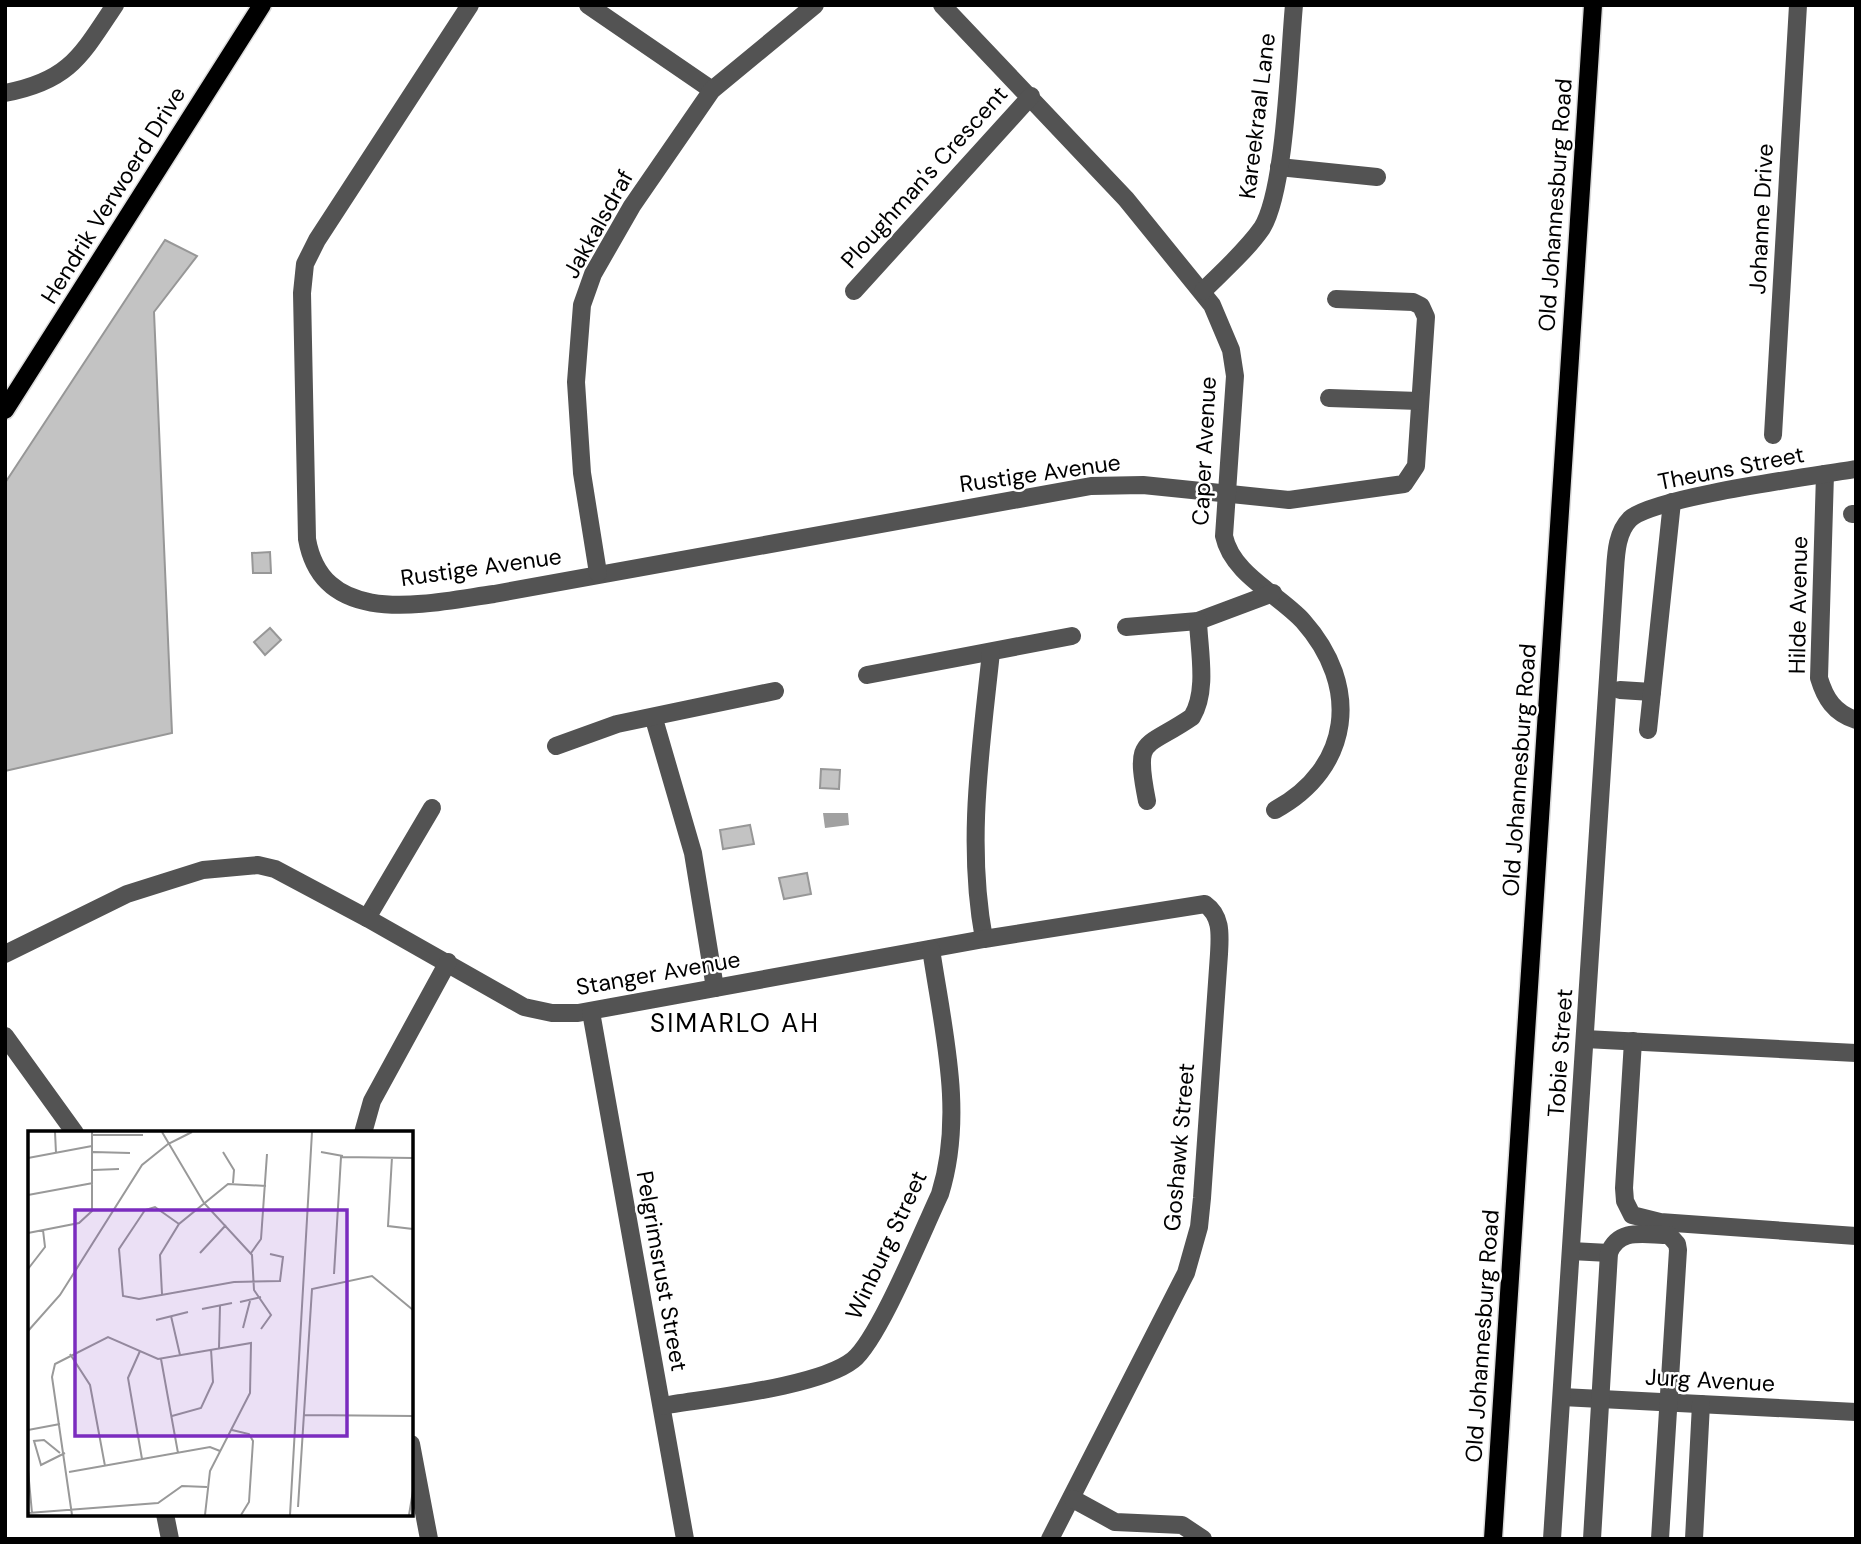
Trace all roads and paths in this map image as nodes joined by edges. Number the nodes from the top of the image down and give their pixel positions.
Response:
1 (115, 5) edge
2 (262, 5) edge
3 (470, 5) edge
4 (589, 5) edge
5 (815, 5) edge
6 (942, 5) edge
7 (1294, 5) edge
8 (1593, 5) edge
9 (1798, 5) edge
10 (712, 90) junction
11 (5, 93) edge
12 (1031, 96) junction
13 (1279, 167) junction
14 (1377, 177) dead end
15 (855, 291) dead end
16 (1203, 291) junction
17 (1336, 299) dead end
18 (1329, 398) dead end
19 (1419, 401) junction
20 (5, 410) edge
21 (1773, 435) dead end
22 (1856, 469) edge
23 (1825, 474) junction
24 (1228, 492) junction
25 (1672, 502) junction
26 (1615, 570) joint
27 (598, 573) junction
28 (1273, 593) junction
29 (1198, 621) junction
30 (1126, 627) dead end
31 (1072, 636) dead end
32 (991, 652) junction
33 (867, 675) dead end
34 (1620, 690) dead end
35 (775, 691) dead end
36 (1652, 692) junction
37 (654, 719) junction
38 (1856, 720) edge
39 (1648, 730) dead end
40 (556, 746) dead end
41 (1147, 801) dead end
42 (432, 808) dead end
43 (1275, 810) dead end
44 (1200, 904) joint
45 (367, 918) junction
46 (985, 939) junction
47 (931, 949) junction
48 (5, 954) edge
49 (448, 962) junction
50 (715, 988) junction
51 (591, 1012) junction
52 (5, 1036) edge
53 (1585, 1038) junction
54 (1633, 1041) junction
55 (1856, 1053) edge
56 (74, 1131) edge
57 (364, 1131) edge
58 (1856, 1236) edge
59 (1571, 1251) junction
60 (1609, 1253) junction
61 (1562, 1397) junction
62 (1601, 1399) junction
63 (1667, 1402) junction
64 (1701, 1404) junction
65 (662, 1406) junction
66 (1856, 1412) edge
67 (413, 1455) edge
68 (1073, 1499) junction
69 (165, 1516) edge
70 (170, 1539) edge
71 (429, 1539) edge
72 (685, 1539) edge
73 (1050, 1539) edge
74 (1203, 1539) edge
75 (1493, 1539) edge
76 (1552, 1539) edge
77 (1592, 1539) edge
78 (1661, 1539) edge
79 (1694, 1539) edge

1 - 11 street
2 - 20 main road, Hendrik Verwoerd Drive
3 - 27 street, Rustige Avenue
4 - 10 street
5 - 10 street, Jakkalsdraf
6 - 12 street, Caper Avenue
7 - 13 street, Kareekraal Lane
8 - 75 main road, Old Johannesburg Road
9 - 21 street, Johanne Drive
10 - 27 street, Jakkalsdraf
12 - 15 street, Ploughman's Crescent
12 - 16 street, Caper Avenue
13 - 14 street
13 - 16 street, Kareekraal Lane
16 - 24 street, Caper Avenue
17 - 19 street, Rustige Avenue
18 - 19 street
19 - 24 street, Rustige Avenue
22 - 23 street, Theuns Street
23 - 25 street, Theuns Street
23 - 38 street, Hilde Avenue
24 - 27 street, Rustige Avenue
24 - 28 street, Caper Avenue
25 - 26 street, Theuns Street
25 - 36 street
26 - 53 street, Tobie Street
28 - 29 street
28 - 43 street, Caper Avenue
29 - 30 street
29 - 41 street
31 - 32 street
32 - 33 street
32 - 46 street
34 - 36 street
35 - 37 street
36 - 39 street
37 - 40 street
37 - 50 street
42 - 45 street
44 - 46 street, Stanger Avenue
44 - 68 street, Goshawk Street
45 - 48 street, Stanger Avenue
45 - 49 street, Stanger Avenue
46 - 47 street, Stanger Avenue
47 - 50 street, Stanger Avenue
47 - 65 street, Winburg Street
49 - 51 street, Stanger Avenue
49 - 57 street
50 - 51 street, Stanger Avenue
51 - 65 street, Pelgrimsrust Street
52 - 56 street
53 - 54 street
53 - 59 street, Tobie Street
54 - 55 street
54 - 58 street
59 - 60 street
59 - 61 street, Tobie Street
60 - 62 street
60 - 63 street
61 - 62 street, Jurg Avenue
61 - 76 street, Tobie Street
62 - 63 street, Jurg Avenue
62 - 77 street
63 - 64 street, Jurg Avenue
63 - 78 street
64 - 66 street, Jurg Avenue
64 - 79 street
65 - 72 street, Pelgrimsrust Street
67 - 71 street
68 - 73 street, Goshawk Street
68 - 74 street
69 - 70 street

